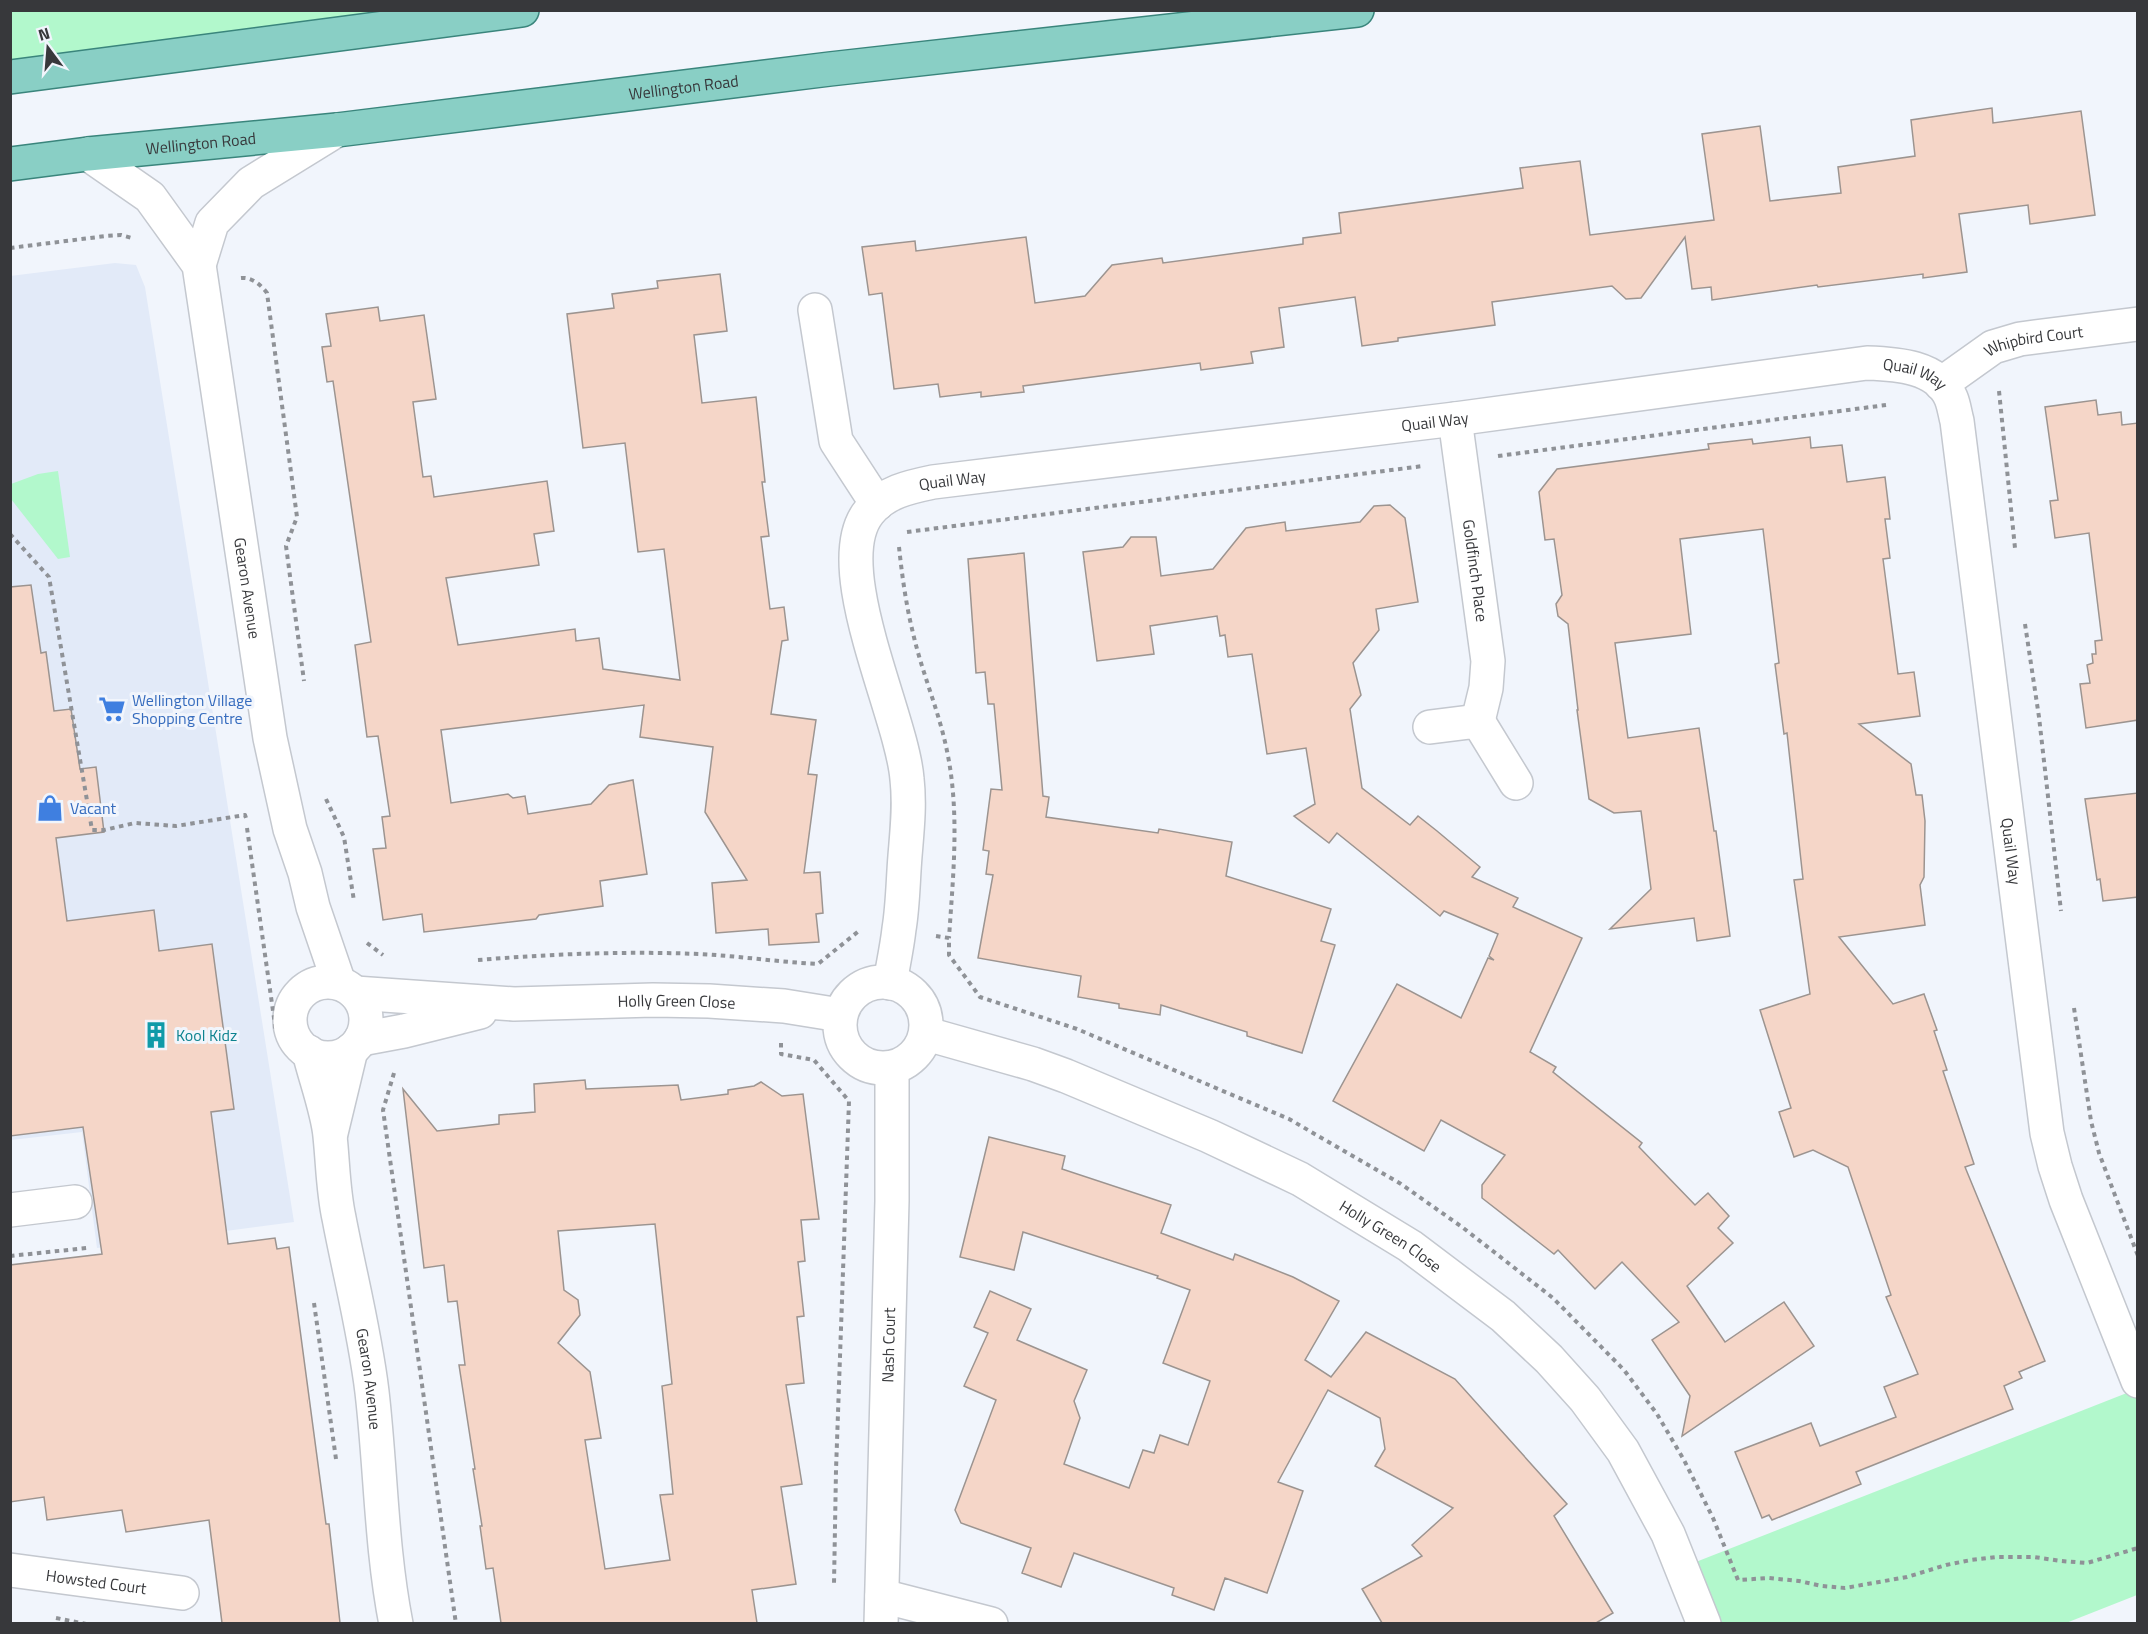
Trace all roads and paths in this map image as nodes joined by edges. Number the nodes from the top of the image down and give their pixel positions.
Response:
1 (522, 10) edge
2 (1357, 10) edge
3 (10, 77) edge
4 (337, 130) junction
5 (88, 154) junction
6 (10, 164) edge
7 (141, 242) dead end
8 (10, 248) edge
9 (199, 265) junction
10 (238, 278) dead end
11 (815, 310) dead end
12 (2138, 324) edge
13 (1941, 384) junction
14 (1999, 390) dead end
15 (1892, 405) dead end
16 (1455, 419) junction
17 (1488, 457) dead end
18 (1424, 466) dead end
19 (878, 504) junction
20 (898, 533) dead end
21 (10, 534) edge
22 (2016, 550) dead end
23 (2024, 618) dead end
24 (305, 687) dead end
25 (1478, 721) junction
26 (1430, 727) dead end
27 (1516, 783) dead end
28 (321, 790) dead end
29 (355, 904) dead end
30 (312, 907) junction
31 (2062, 915) dead end
32 (869, 923) dead end
33 (360, 937) dead end
34 (384, 956) dead end
35 (470, 961) dead end
36 (890, 982) junction
37 (347, 988) junction
38 (301, 993) junction
39 (514, 1004) junction
40 (2073, 1007) dead end
41 (840, 1015) junction
42 (927, 1034) junction
43 (276, 1038) dead end
44 (781, 1043) dead end
45 (356, 1044) junction
46 (309, 1053) junction
47 (892, 1068) junction
48 (394, 1071) dead end
49 (330, 1135) junction
50 (75, 1202) dead end
51 (10, 1210) edge
52 (87, 1248) dead end
53 (10, 1256) edge
54 (2138, 1256) edge
55 (313, 1298) dead end
56 (2138, 1381) edge
57 (337, 1463) dead end
58 (2138, 1548) edge
59 (10, 1570) edge
60 (1738, 1580) dead end
61 (834, 1584) dead end
62 (182, 1593) dead end
63 (881, 1610) edge
64 (396, 1623) edge
65 (456, 1623) edge
66 (991, 1623) edge
67 (1704, 1623) edge

1 - 3 main road
2 - 4 main road, Wellington Road
4 - 5 main road, Wellington Road
4 - 9 street, Gearon Avenue
5 - 6 main road, Wellington Road
5 - 9 street, Gearon Avenue
7 - 8 path
9 - 30 street, Gearon Avenue
10 - 24 path
11 - 19 street
12 - 13 street, Whipbird Court
13 - 16 street, Quail Way
13 - 56 street, Quail Way
14 - 22 path
15 - 17 path
16 - 19 street, Quail Way
16 - 25 street, Goldfinch Place
18 - 20 path
19 - 36 street, Quail Way
21 - 43 path
23 - 31 path
25 - 26 street
25 - 27 street
28 - 29 path
30 - 37 street, Gearon Avenue
30 - 38 street, Gearon Avenue
32 - 35 path
33 - 34 path
36 - 41 street
36 - 42 street
37 - 38 street
37 - 39 street
37 - 45 street
38 - 46 street
39 - 41 street, Holly Green Close
39 - 45 street
40 - 54 path
41 - 47 street
42 - 47 street
42 - 67 street, Holly Green Close
44 - 61 path
45 - 46 street
45 - 49 street, Gearon Avenue
46 - 49 street, Gearon Avenue
47 - 63 street, Nash Court
48 - 65 path
49 - 64 street, Gearon Avenue
50 - 51 street
52 - 53 path
55 - 57 path
58 - 60 path
59 - 62 street, Howsted Court
63 - 66 street

